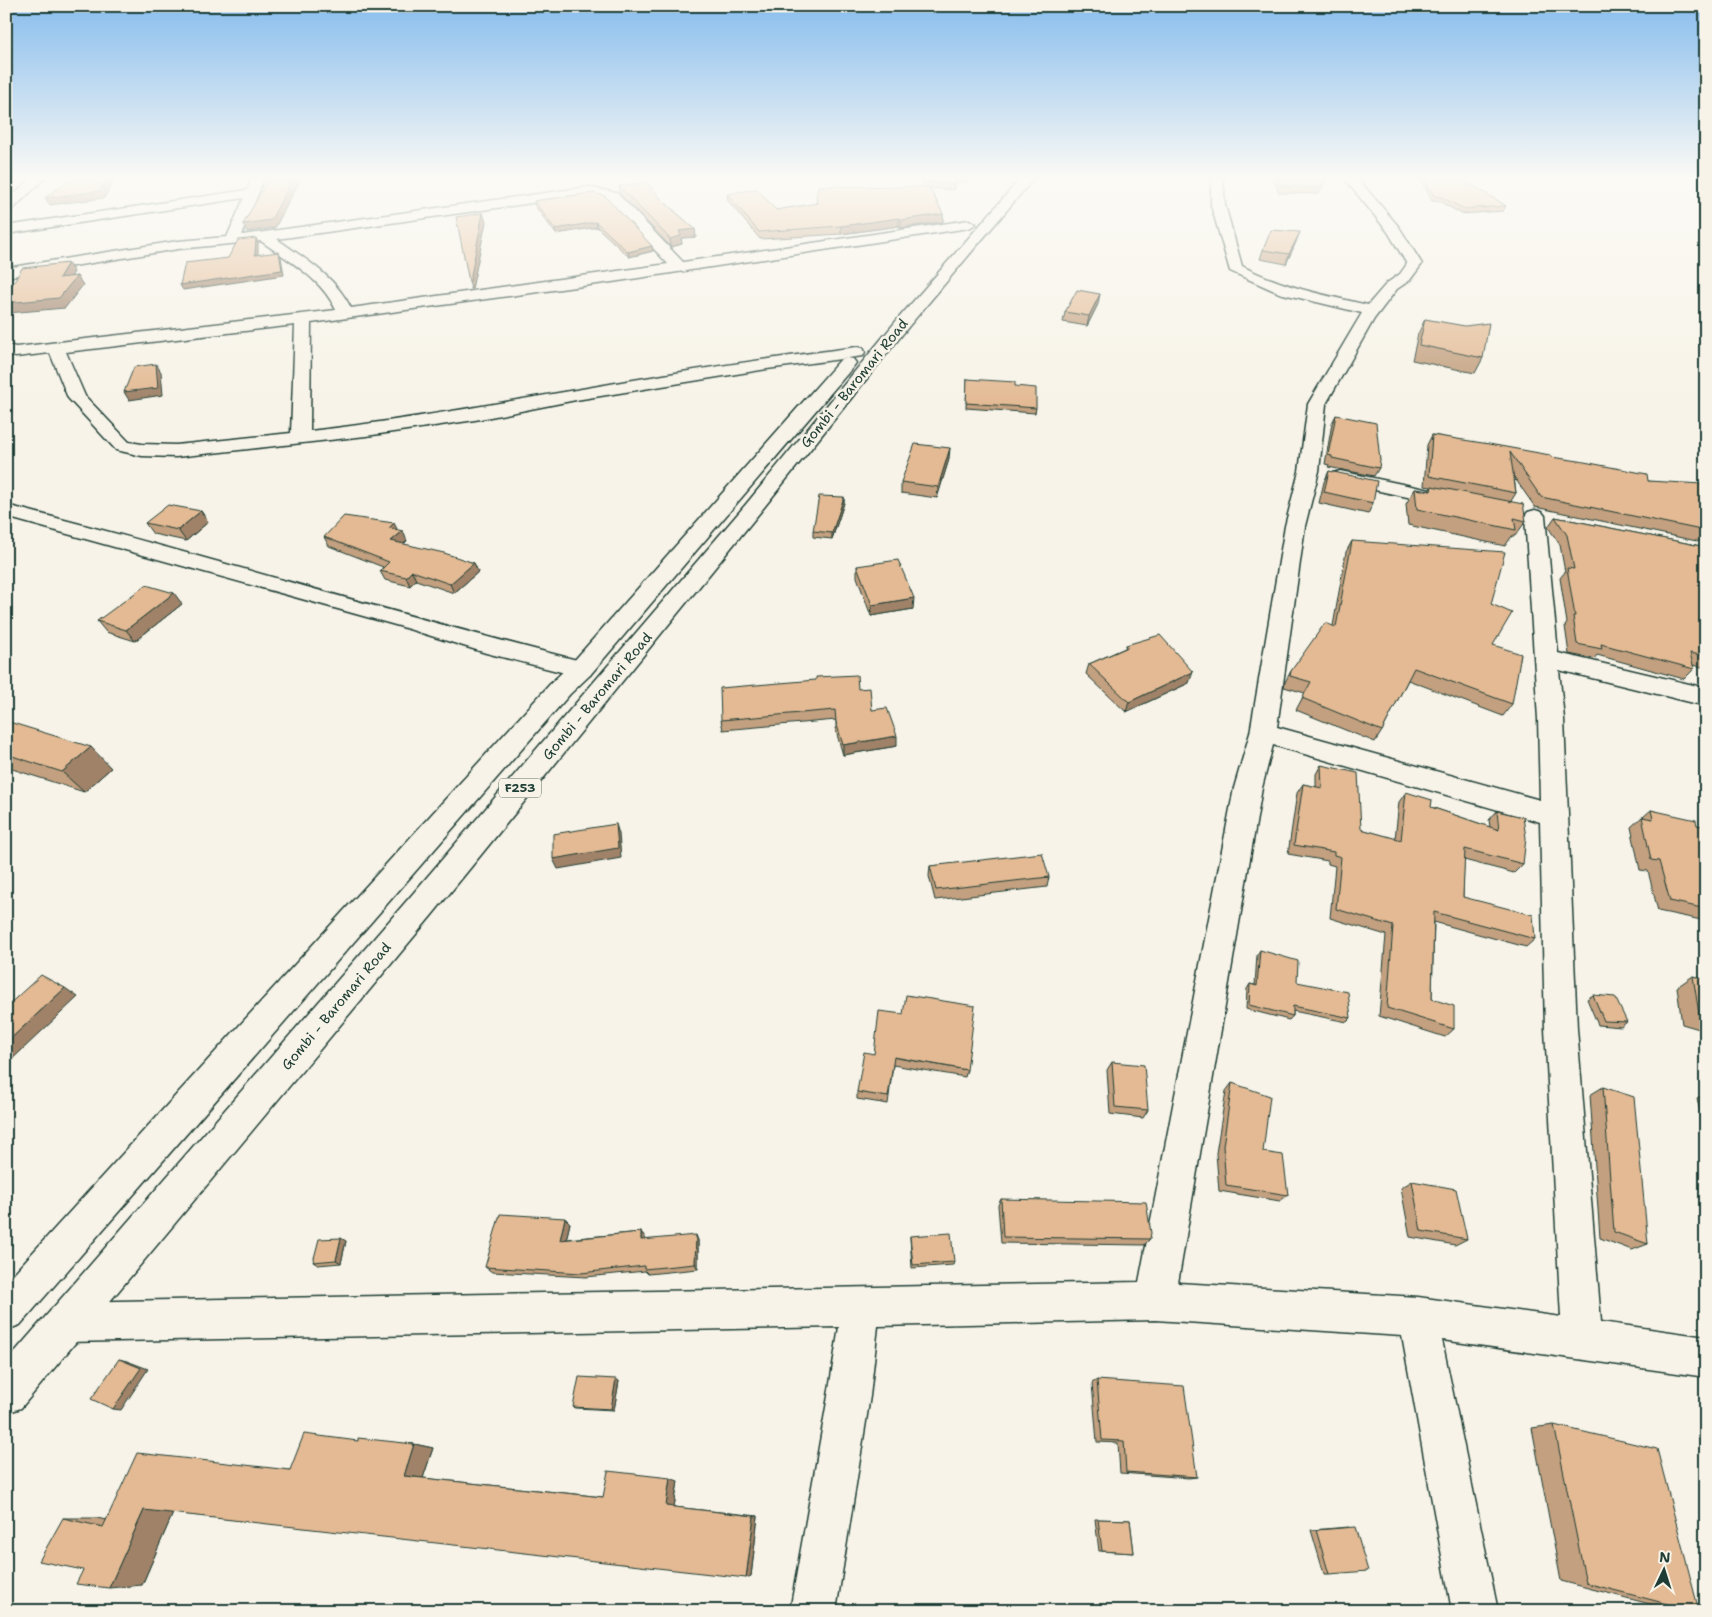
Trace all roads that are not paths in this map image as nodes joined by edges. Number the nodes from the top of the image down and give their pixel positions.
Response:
1 (126, 253) edge
2 (287, 253) edge
3 (667, 253) edge
4 (771, 253) edge
5 (946, 253) edge
6 (957, 253) edge
7 (1231, 253) edge
8 (1408, 253) edge
9 (680, 267) junction
10 (6, 273) edge
11 (1373, 311) junction
12 (345, 313) junction
13 (303, 319) junction
14 (894, 321) junction
15 (56, 348) junction
16 (6, 350) edge
17 (857, 352) junction
18 (300, 438) junction
19 (1309, 471) junction
20 (1470, 504) edge
21 (6, 511) edge
22 (1535, 516) dead end
23 (1546, 658) junction
24 (581, 669) junction
25 (1706, 697) edge
26 (1263, 733) junction
27 (1554, 815) junction
28 (1155, 1302) junction
29 (860, 1307) junction
30 (6, 1311) edge
31 (1418, 1317) junction
32 (66, 1322) junction
33 (1582, 1340) junction
34 (1706, 1357) edge
35 (6, 1393) edge
36 (813, 1611) edge
37 (1475, 1611) edge

1 - 10 street
2 - 12 street
3 - 9 street
4 - 9 street
5 - 14 street, Gombi - Baromari Road / F253
6 - 14 street, Gombi - Baromari Road / F253
7 - 11 street
8 - 11 street
9 - 12 street
11 - 19 street
12 - 13 street
13 - 15 street
13 - 18 street
14 - 17 street, Gombi - Baromari Road / F253
14 - 32 street, Gombi - Baromari Road / F253
15 - 16 street
15 - 18 street
17 - 18 street
17 - 24 street, Gombi - Baromari Road / F253
19 - 20 street
19 - 26 street
21 - 24 street
22 - 23 street
23 - 25 street
23 - 27 street
24 - 30 street, Gombi - Baromari Road / F253
26 - 27 street
26 - 28 street
27 - 33 street
28 - 29 street
28 - 31 street
29 - 32 street
29 - 36 street
31 - 33 street
31 - 37 street
32 - 35 street, Gombi - Baromari Road / F253
33 - 34 street

